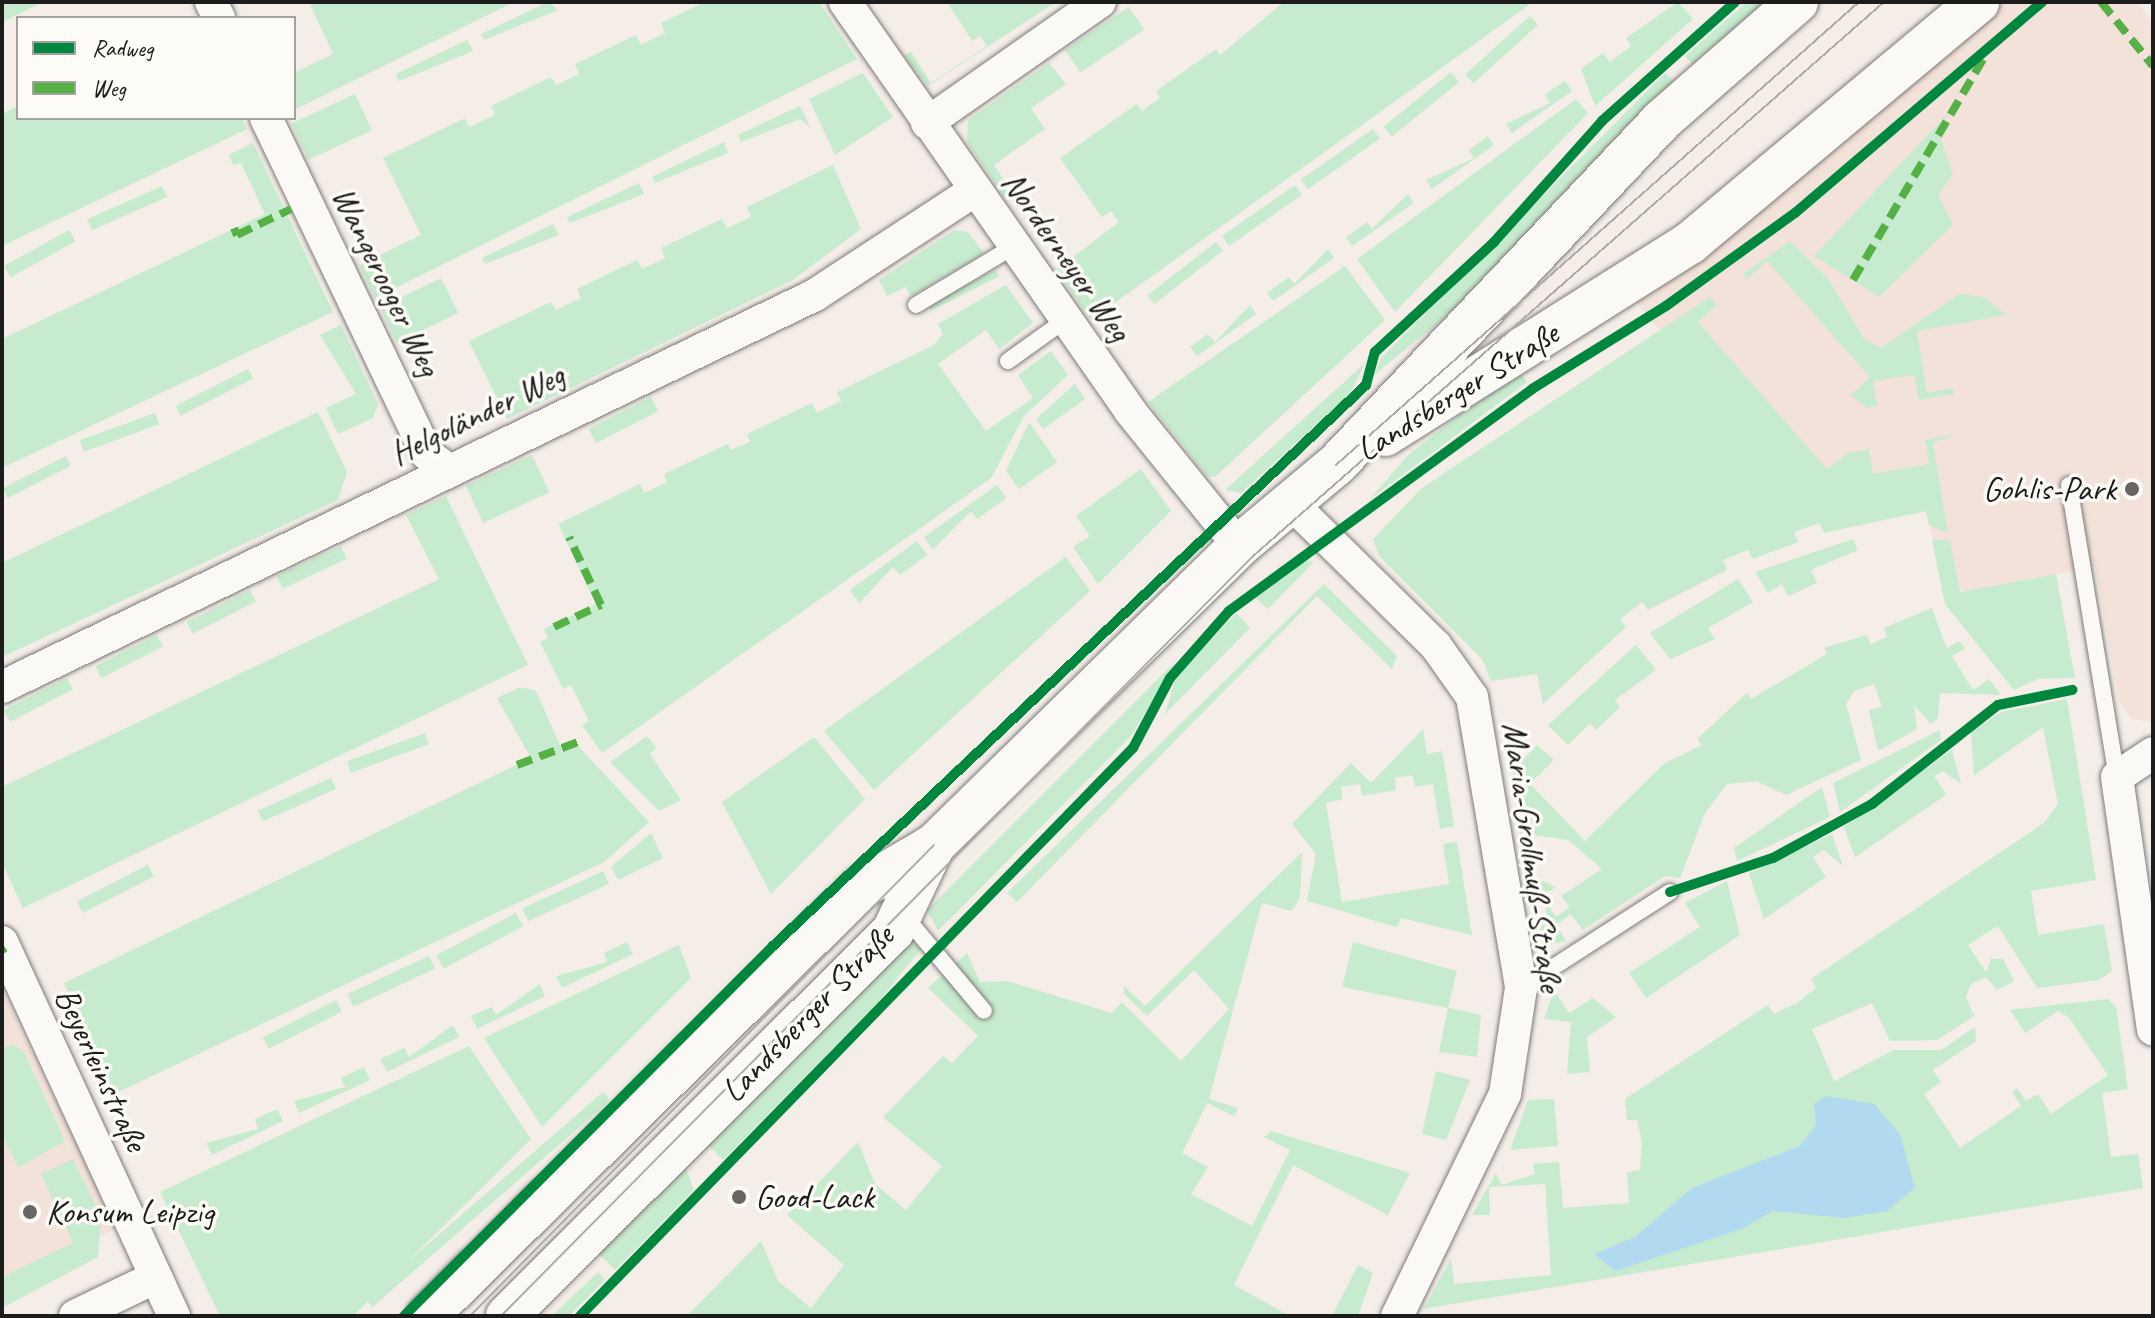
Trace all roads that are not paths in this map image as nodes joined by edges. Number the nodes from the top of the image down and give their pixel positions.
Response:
1 (845, 2) edge
2 (1100, 2) edge
3 (1797, 2) edge
4 (1978, 2) edge
5 (267, 120) edge
6 (927, 123) junction
7 (974, 191) junction
8 (1014, 246) junction
9 (916, 305) dead end
10 (1065, 320) junction
11 (1008, 361) dead end
12 (1336, 465) junction
13 (447, 469) junction
14 (2069, 485) dead end
15 (1292, 504) junction
16 (1239, 546) junction
17 (2, 687) edge
18 (2153, 753) edge
19 (2117, 777) junction
20 (934, 845) junction
21 (1670, 892) dead end
22 (902, 912) junction
23 (3, 947) edge
24 (1521, 988) junction
25 (984, 1011) dead end
26 (2153, 1029) edge
27 (156, 1277) junction
28 (75, 1316) edge
29 (174, 1316) edge
30 (427, 1316) edge
31 (507, 1316) edge
32 (1397, 1316) edge

1 - 6 street, Norderneyer Weg
2 - 6 street
3 - 12 street, Landsberger Straße
4 - 12 street, Landsberger Straße
5 - 13 street, Wangerooger Weg
6 - 7 street, Norderneyer Weg
7 - 8 street, Norderneyer Weg
7 - 13 street, Helgoländer Weg
8 - 9 lane
8 - 10 street, Norderneyer Weg
10 - 11 lane
10 - 16 street, Norderneyer Weg
12 - 15 street
13 - 17 street, Helgoländer Weg
14 - 19 lane
15 - 16 street
15 - 24 street, Maria-Grollmuß-Straße
16 - 20 street
18 - 19 street
19 - 26 street
20 - 22 street, Landsberger Straße
20 - 30 street, Landsberger Straße
21 - 24 lane
22 - 25 lane
22 - 31 street, Landsberger Straße
23 - 27 street, Beyerleinstraße
24 - 32 street, Maria-Grollmuß-Straße
27 - 28 street
27 - 29 street, Beyerleinstraße

